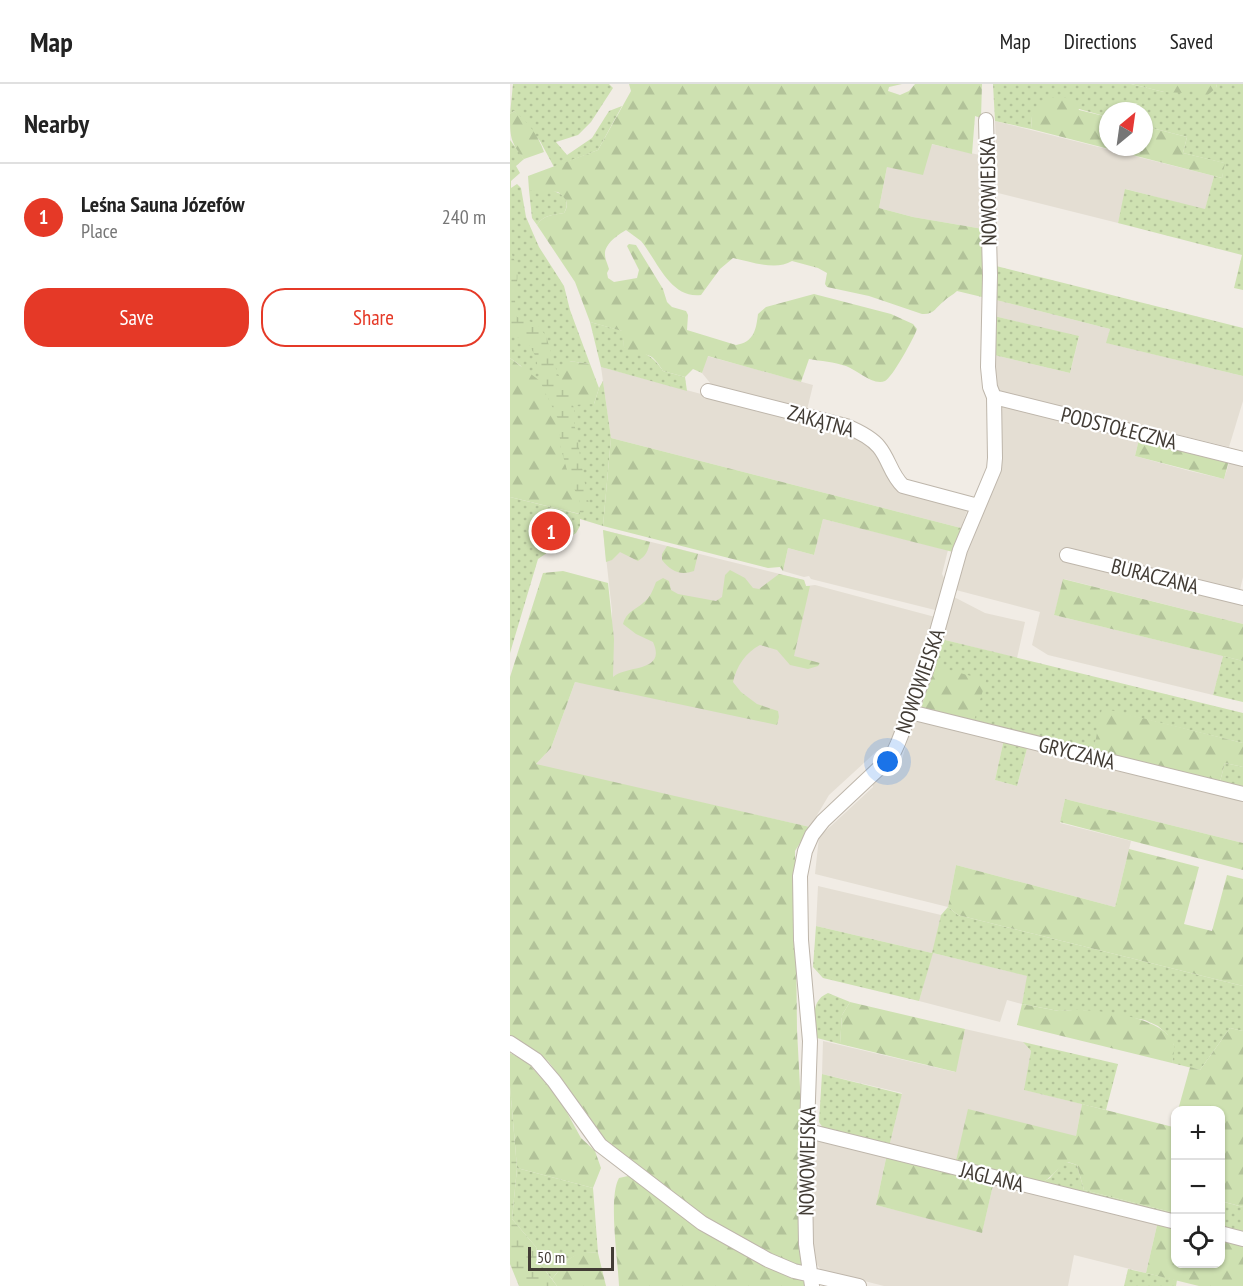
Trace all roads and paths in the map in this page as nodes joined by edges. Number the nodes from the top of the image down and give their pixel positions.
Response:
1 (986, 120) dead end
2 (708, 391) dead end
3 (994, 397) junction
4 (1243, 459) edge
5 (978, 506) junction
6 (1067, 555) dead end
7 (1243, 598) edge
8 (910, 712) junction
9 (1243, 794) edge
10 (510, 1043) edge
11 (808, 1131) junction
12 (1171, 1221) edge
13 (1225, 1234) edge
14 (1243, 1239) edge
15 (811, 1280) edge
16 (859, 1286) edge

1 - 3 street, NOWOWIEJSKA
2 - 5 street, ZAKĄTNA
3 - 4 street, PODSTOŁECZNA
3 - 5 street, NOWOWIEJSKA
5 - 8 street, NOWOWIEJSKA
6 - 7 street, BURACZANA
8 - 9 street, GRYCZANA
8 - 11 street, NOWOWIEJSKA
10 - 15 street
11 - 12 street, JAGLANA
11 - 15 street, NOWOWIEJSKA
13 - 14 street
15 - 16 street

